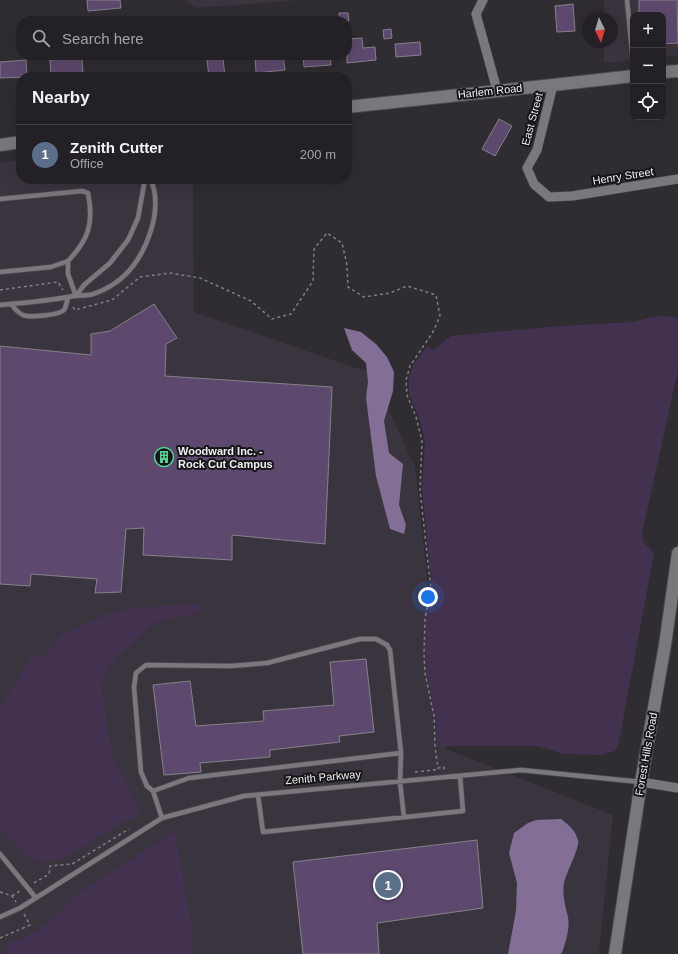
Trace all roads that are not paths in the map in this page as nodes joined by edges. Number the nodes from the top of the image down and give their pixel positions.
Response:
1 (483, 0) edge
2 (628, 0) edge
3 (632, 48) edge
4 (678, 71) edge
5 (666, 72) edge
6 (630, 76) edge
7 (553, 85) junction
8 (497, 90) junction
9 (352, 106) edge
10 (16, 143) edge
11 (0, 145) edge
12 (678, 179) edge
13 (144, 184) edge
14 (153, 184) edge
15 (572, 196) joint
16 (0, 199) edge
17 (68, 261) junction
18 (0, 272) edge
19 (76, 296) junction
20 (68, 298) junction
21 (11, 304) junction
22 (0, 305) edge
23 (678, 553) edge
24 (401, 753) junction
25 (460, 776) junction
26 (400, 782) junction
27 (641, 782) junction
28 (678, 788) edge
29 (153, 791) junction
30 (258, 795) junction
31 (404, 817) junction
32 (162, 818) junction
33 (0, 854) edge
34 (36, 898) junction
35 (0, 917) edge
36 (615, 954) edge

1 - 8 street
2 - 3 lane
4 - 5 street
6 - 7 street, Harlem Road
7 - 8 street, Harlem Road
7 - 15 street, East Street
8 - 9 street, Harlem Road
10 - 11 street
12 - 15 street, Henry Street
13 - 19 lane
14 - 19 lane
16 - 17 lane
17 - 18 lane
17 - 19 lane
19 - 20 lane
20 - 21 lane
20 - 21 lane
21 - 22 lane
23 - 27 street, Forest Hills Road
24 - 26 lane
24 - 29 lane
24 - 29 lane
25 - 26 lane, Zenith Parkway
25 - 27 lane, Zenith Parkway
25 - 31 lane
26 - 30 lane, Zenith Parkway
26 - 31 lane
27 - 28 street, Zenith Parkway
27 - 36 street, Forest Hills Road
29 - 32 lane
30 - 31 lane
30 - 32 lane, Zenith Parkway
32 - 34 lane, Zenith Parkway
33 - 34 lane
34 - 35 lane, Zenith Parkway

